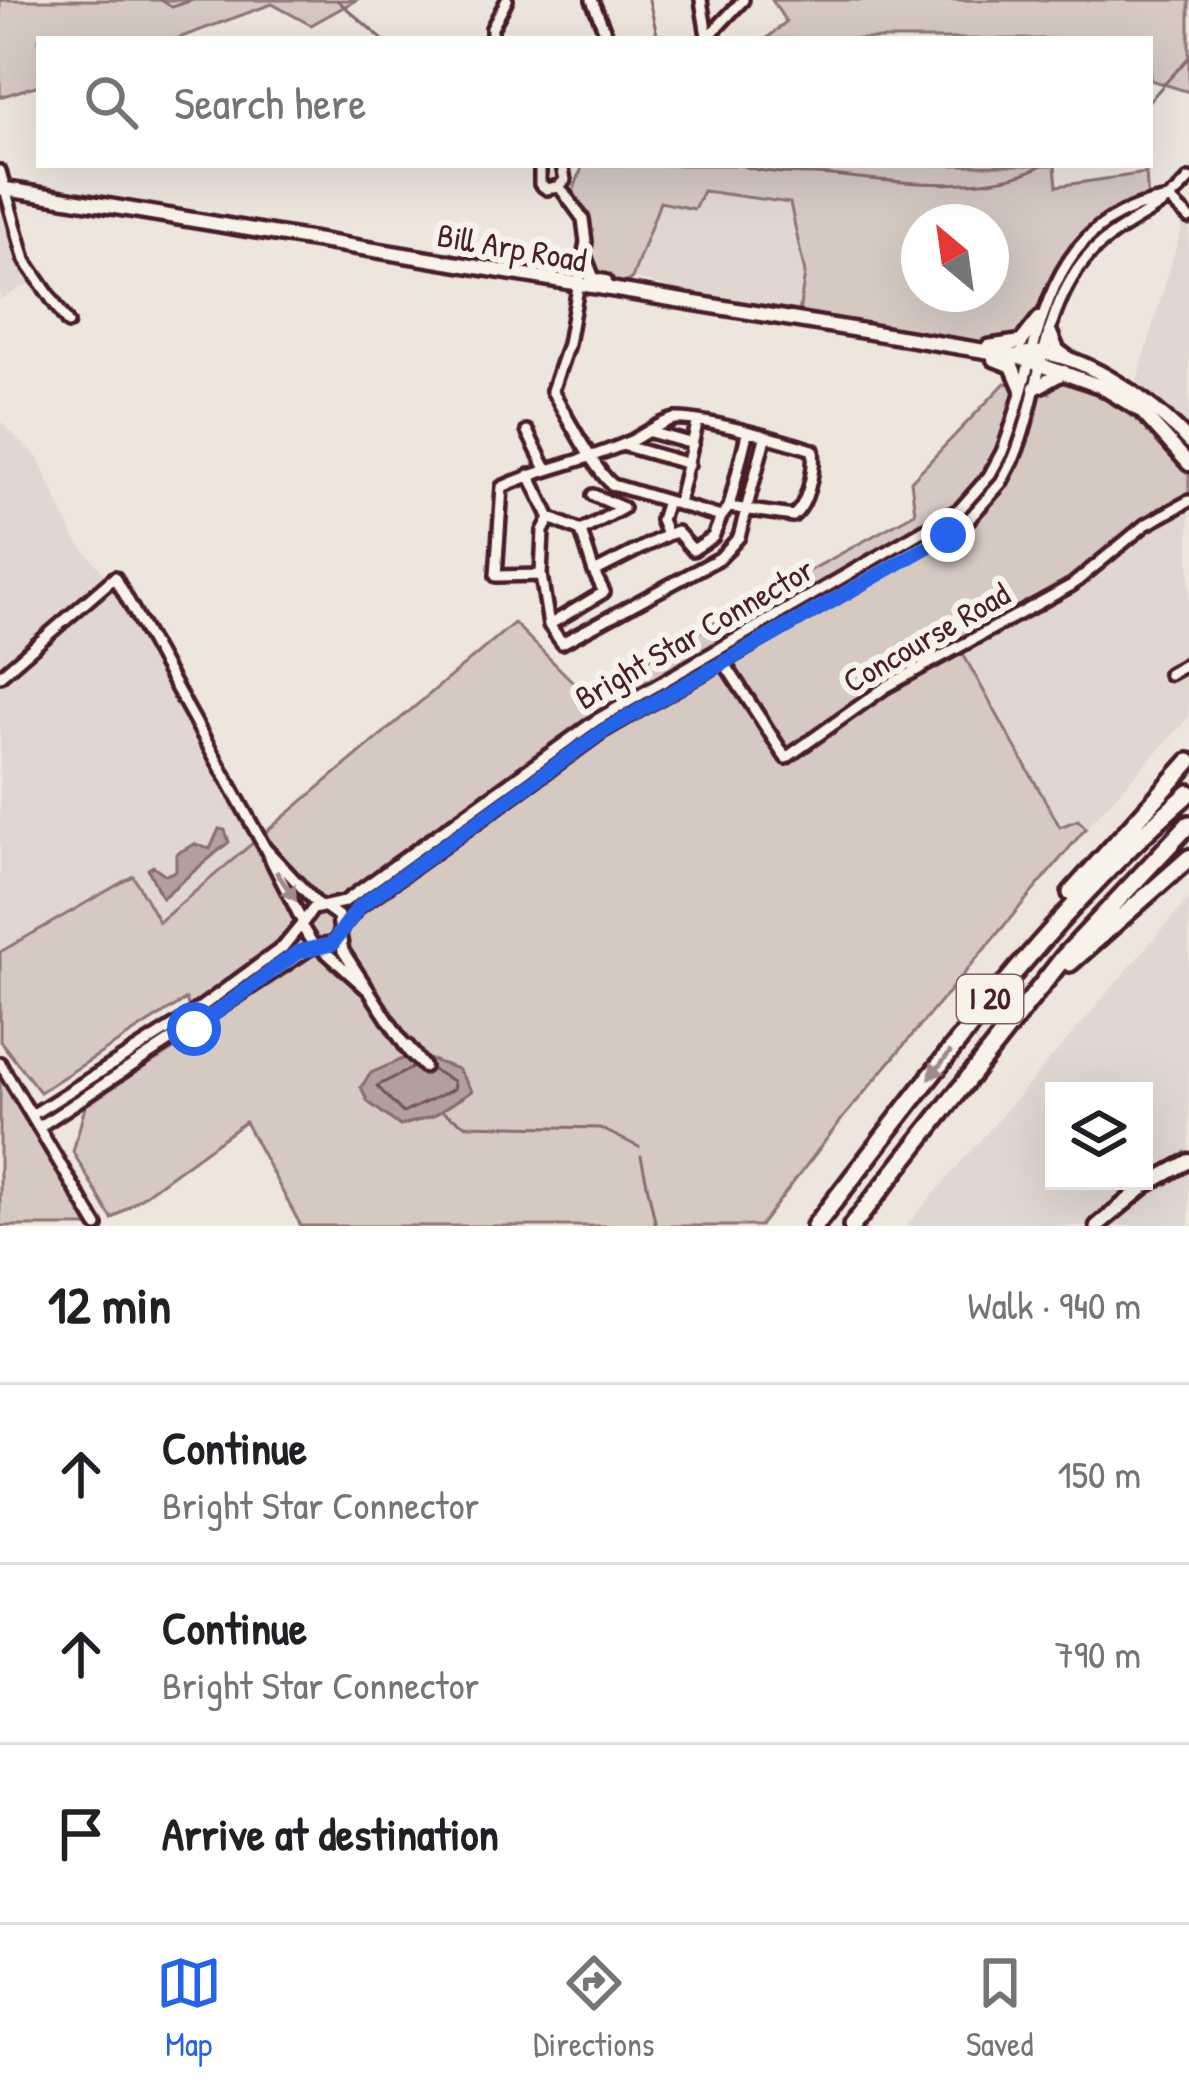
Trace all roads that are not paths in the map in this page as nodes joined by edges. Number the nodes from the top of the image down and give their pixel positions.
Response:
1 (507, 0) edge
2 (592, 0) edge
3 (700, 0) edge
4 (743, 0) edge
5 (493, 36) edge
6 (607, 36) edge
7 (706, 36) edge
8 (708, 36) edge
9 (540, 168) edge
10 (563, 168) edge
11 (0, 171) edge
12 (1189, 179) edge
13 (559, 187) junction
14 (2, 189) edge
15 (1169, 199) junction
16 (1189, 218) edge
17 (584, 257) junction
18 (580, 286) junction
19 (633, 295) junction
20 (1040, 318) junction
21 (68, 323) dead end
22 (1050, 333) junction
23 (926, 341) junction
24 (977, 349) junction
25 (1032, 358) junction
26 (1080, 366) junction
27 (1064, 372) junction
28 (1028, 388) junction
29 (697, 424) junction
30 (527, 431) dead end
31 (650, 432) junction
32 (747, 434) junction
33 (765, 438) junction
34 (1189, 442) edge
35 (693, 444) junction
36 (622, 445) junction
37 (591, 459) junction
38 (689, 464) junction
39 (1189, 464) edge
40 (545, 467) junction
41 (529, 475) junction
42 (593, 495) dead end
43 (1189, 501) edge
44 (673, 503) junction
45 (729, 507) junction
46 (749, 507) junction
47 (550, 518) junction
48 (722, 518) junction
49 (581, 531) junction
50 (667, 535) junction
51 (595, 572) junction
52 (541, 574) junction
53 (604, 592) junction
54 (614, 613) junction
55 (549, 625) junction
56 (723, 661) junction
57 (1189, 663) edge
58 (1169, 674) dead end
59 (0, 676) edge
60 (1189, 762) edge
61 (1189, 794) edge
62 (1189, 824) edge
63 (265, 848) junction
64 (1189, 858) edge
65 (323, 908) junction
66 (302, 924) junction
67 (341, 931) junction
68 (317, 946) junction
69 (369, 991) junction
70 (996, 992) junction
71 (1028, 1002) junction
72 (0, 1063) edge
73 (427, 1070) dead end
74 (32, 1115) junction
75 (39, 1127) junction
76 (1189, 1161) edge
77 (97, 1226) edge
78 (814, 1226) edge
79 (852, 1226) edge
80 (1097, 1226) edge

1 - 5 street
2 - 6 street
3 - 7 street
4 - 8 street
9 - 13 street
10 - 13 street
11 - 14 street
12 - 15 street
13 - 17 street
14 - 18 main road, Bill Arp Road
14 - 21 street
15 - 16 street
15 - 20 street
15 - 22 street
17 - 18 street
17 - 19 main road
18 - 19 main road, Bill Arp Road
18 - 37 street
19 - 23 main road, Bill Arp Road
20 - 24 main road
20 - 25 street
22 - 25 street
22 - 26 main road
23 - 24 main road, Bill Arp Road
23 - 28 main road
24 - 25 main road, Bill Arp Road
25 - 26 main road, Bill Arp Road
25 - 27 main road, Bill Arp Road
25 - 28 street, Bright Star Connector
26 - 34 main road, Bill Arp Road
27 - 28 main road
27 - 39 main road, Bill Arp Road
28 - 56 street, Bright Star Connector
28 - 65 street, Bright Star Connector
29 - 31 street
29 - 32 street
29 - 35 street
30 - 40 street
31 - 35 street
31 - 36 street
32 - 33 street
32 - 45 street
33 - 46 street
33 - 46 street
35 - 38 street
36 - 37 street
36 - 38 street
37 - 40 street
37 - 44 street
38 - 44 street
40 - 41 street
41 - 47 street
41 - 52 street
42 - 49 street
43 - 56 street, Concourse Road
44 - 48 street
44 - 50 street
45 - 46 street
45 - 48 street
46 - 54 street
47 - 49 street
47 - 52 street
48 - 50 street
49 - 51 street
50 - 51 street
51 - 53 street
52 - 55 street
53 - 54 street
53 - 55 street
54 - 55 street
56 - 67 street, Bright Star Connector
57 - 58 street
59 - 63 street
60 - 70 highway
61 - 70 highway, I 20
62 - 71 highway, I 20
63 - 65 street
63 -> 66 street
64 - 71 highway
65 - 66 street
65 - 67 street
66 - 68 street
66 - 74 street
67 - 68 street
67 - 69 street
68 - 69 street
68 - 75 street
69 - 73 street
70 -> 78 highway, I 20
71 - 79 highway, I 20
72 - 74 street
74 - 75 street
75 - 77 street
76 - 80 main road

